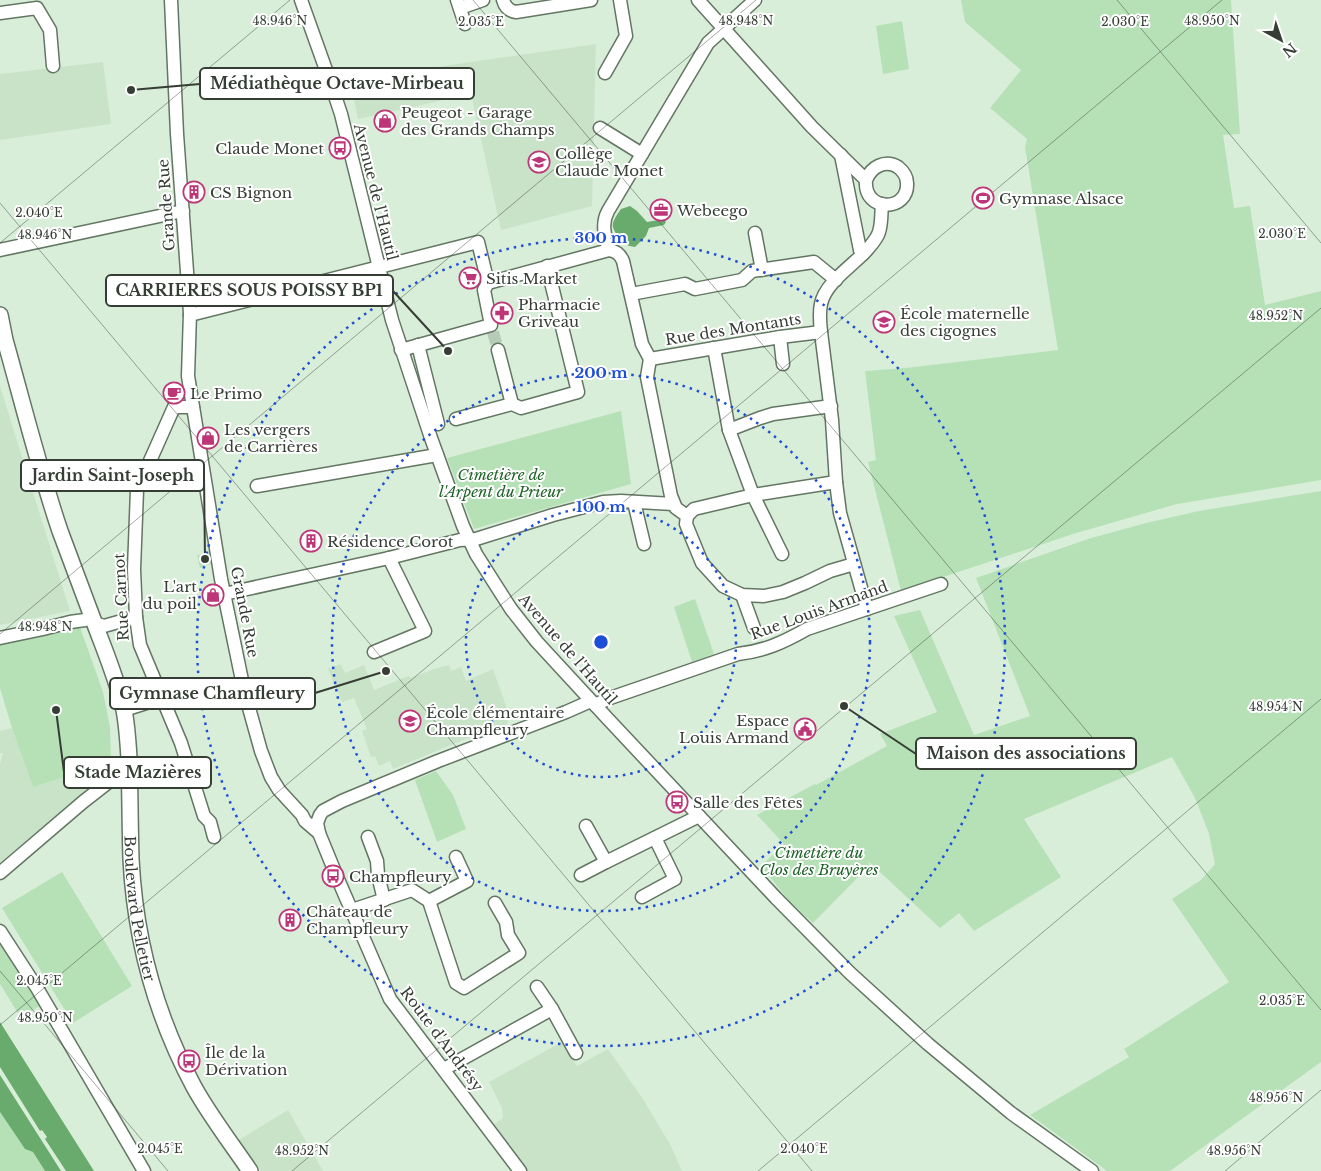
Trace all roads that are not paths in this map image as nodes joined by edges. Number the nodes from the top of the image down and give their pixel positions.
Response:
1 (171, 0) edge
2 (301, 0) edge
3 (483, 0) edge
4 (503, 0) edge
5 (591, 0) edge
6 (620, 0) edge
7 (698, 0) edge
8 (755, 0) edge
9 (553, 3) edge
10 (459, 4) edge
11 (0, 13) edge
12 (465, 24) dead end
13 (724, 29) junction
14 (53, 66) dead end
15 (605, 73) dead end
16 (600, 128) dead end
17 (642, 154) junction
18 (840, 155) junction
19 (866, 180) junction
20 (882, 204) junction
21 (183, 211) junction
22 (755, 233) dead end
23 (0, 250) edge
24 (608, 250) junction
25 (863, 254) junction
26 (547, 266) junction
27 (378, 267) junction
28 (762, 270) junction
29 (836, 280) junction
30 (488, 283) junction
31 (631, 294) junction
32 (0, 315) edge
33 (190, 315) junction
34 (821, 332) junction
35 (780, 337) junction
36 (418, 345) junction
37 (0, 347) edge
38 (714, 348) junction
39 (401, 350) junction
40 (498, 350) tunnel mouth
41 (650, 359) junction
42 (783, 364) dead end
43 (512, 404) junction
44 (831, 406) junction
45 (193, 407) junction
46 (441, 423) junction
47 (729, 430) junction
48 (437, 455) junction
49 (836, 482) junction
50 (257, 486) dead end
51 (753, 495) junction
52 (634, 502) junction
53 (673, 504) junction
54 (687, 516) junction
55 (469, 538) junction
56 (644, 544) dead end
57 (782, 554) dead end
58 (389, 558) junction
59 (854, 564) junction
60 (941, 584) dead end
61 (224, 594) junction
62 (742, 595) junction
63 (867, 609) junction
64 (136, 617) junction
65 (90, 621) junction
66 (754, 628) dead end
67 (0, 638) edge
68 (374, 652) dead end
69 (162, 698) junction
70 (593, 703) junction
71 (124, 710) junction
72 (124, 770) junction
73 (326, 809) junction
74 (302, 815) junction
75 (699, 816) junction
76 (586, 826) dead end
77 (319, 833) junction
78 (214, 837) dead end
79 (368, 837) dead end
80 (655, 838) junction
81 (456, 856) dead end
82 (606, 862) junction
83 (0, 873) edge
84 (581, 875) dead end
85 (642, 898) dead end
86 (384, 900) junction
87 (429, 901) junction
88 (495, 903) dead end
89 (352, 910) junction
90 (0, 931) edge
91 (538, 987) dead end
92 (552, 1009) junction
93 (576, 1053) dead end
94 (444, 1068) junction
95 (144, 1171) edge
96 (240, 1171) edge
97 (250, 1171) edge
98 (520, 1171) edge
99 (1092, 1171) edge

1 - 21 street, Grande Rue
2 - 27 street, Avenue de l'Hautil
3 - 10 street
4 - 9 street
5 - 9 street
6 - 15 street
7 - 13 street
8 - 13 street
10 - 12 street
11 - 14 street
13 - 17 street
13 - 18 street
16 - 17 street
17 - 24 street
18 - 19 street
18 - 25 street
19 - 20 street
19 - 20 street
20 - 25 street
21 - 23 street
21 - 33 street, Grande Rue
22 - 28 street
24 - 26 street
24 - 31 street
25 - 29 street
26 - 30 street
26 - 43 street
27 - 30 street
27 - 33 street
27 - 39 street, Avenue de l'Hautil
28 - 29 street
28 - 31 street
29 - 34 street
30 - 36 street
31 - 41 street
32 - 65 main road, Boulevard Pelletier
33 - 45 street, Grande Rue
34 - 35 street, Rue des Montants
34 - 44 street
35 - 38 street, Rue des Montants
35 - 42 street
36 - 39 street
36 - 46 street, Avenue de l'Hautil
37 - 65 main road, Boulevard Pelletier
38 - 41 street, Rue des Montants
38 - 47 street
39 - 46 street, Avenue de l'Hautil
40 - 43 street
41 - 53 street
43 - 46 street
44 - 47 street
44 - 49 street
45 - 61 street, Grande Rue
45 - 64 street, Rue Carnot
46 - 48 street, Avenue de l'Hautil
47 - 51 street
48 - 50 street
48 - 55 street, Avenue de l'Hautil
49 - 51 street
49 - 59 street
51 - 54 street
51 - 57 street
52 - 53 street
52 - 55 street
52 - 56 street
53 - 54 street
54 - 62 street
55 - 58 street
55 - 70 street, Avenue de l'Hautil
58 - 61 street
58 - 68 street
59 - 62 street
59 - 63 street
60 - 63 street, Rue Louis Armand
61 - 74 street, Grande Rue
62 - 66 street
63 - 70 street, Rue Louis Armand
64 - 65 street
64 - 69 street, Rue Carnot
65 - 67 street
65 - 71 main road, Boulevard Pelletier
65 - 72 main road, Boulevard Pelletier
69 - 71 street
69 - 78 street, Rue Carnot
70 - 73 street, Rue Louis Armand
70 - 75 street, Avenue de l'Hautil
71 - 97 main road, Boulevard Pelletier
72 - 83 street
72 - 96 main road, Boulevard Pelletier
73 - 74 street, Rue Louis Armand
73 - 77 street
74 - 77 street, Grande Rue
75 - 80 street
75 - 99 street, Avenue de l'Hautil
76 - 82 street
77 - 89 street, Route d'Andrésy
79 - 86 street
80 - 82 street
80 - 85 street
81 - 87 street
82 - 84 street
86 - 87 street
86 - 89 street
87 - 88 street
89 - 94 street, Route d'Andrésy
90 - 95 street
91 - 92 street
92 - 93 street
92 - 94 street
94 - 98 street, Route d'Andrésy

